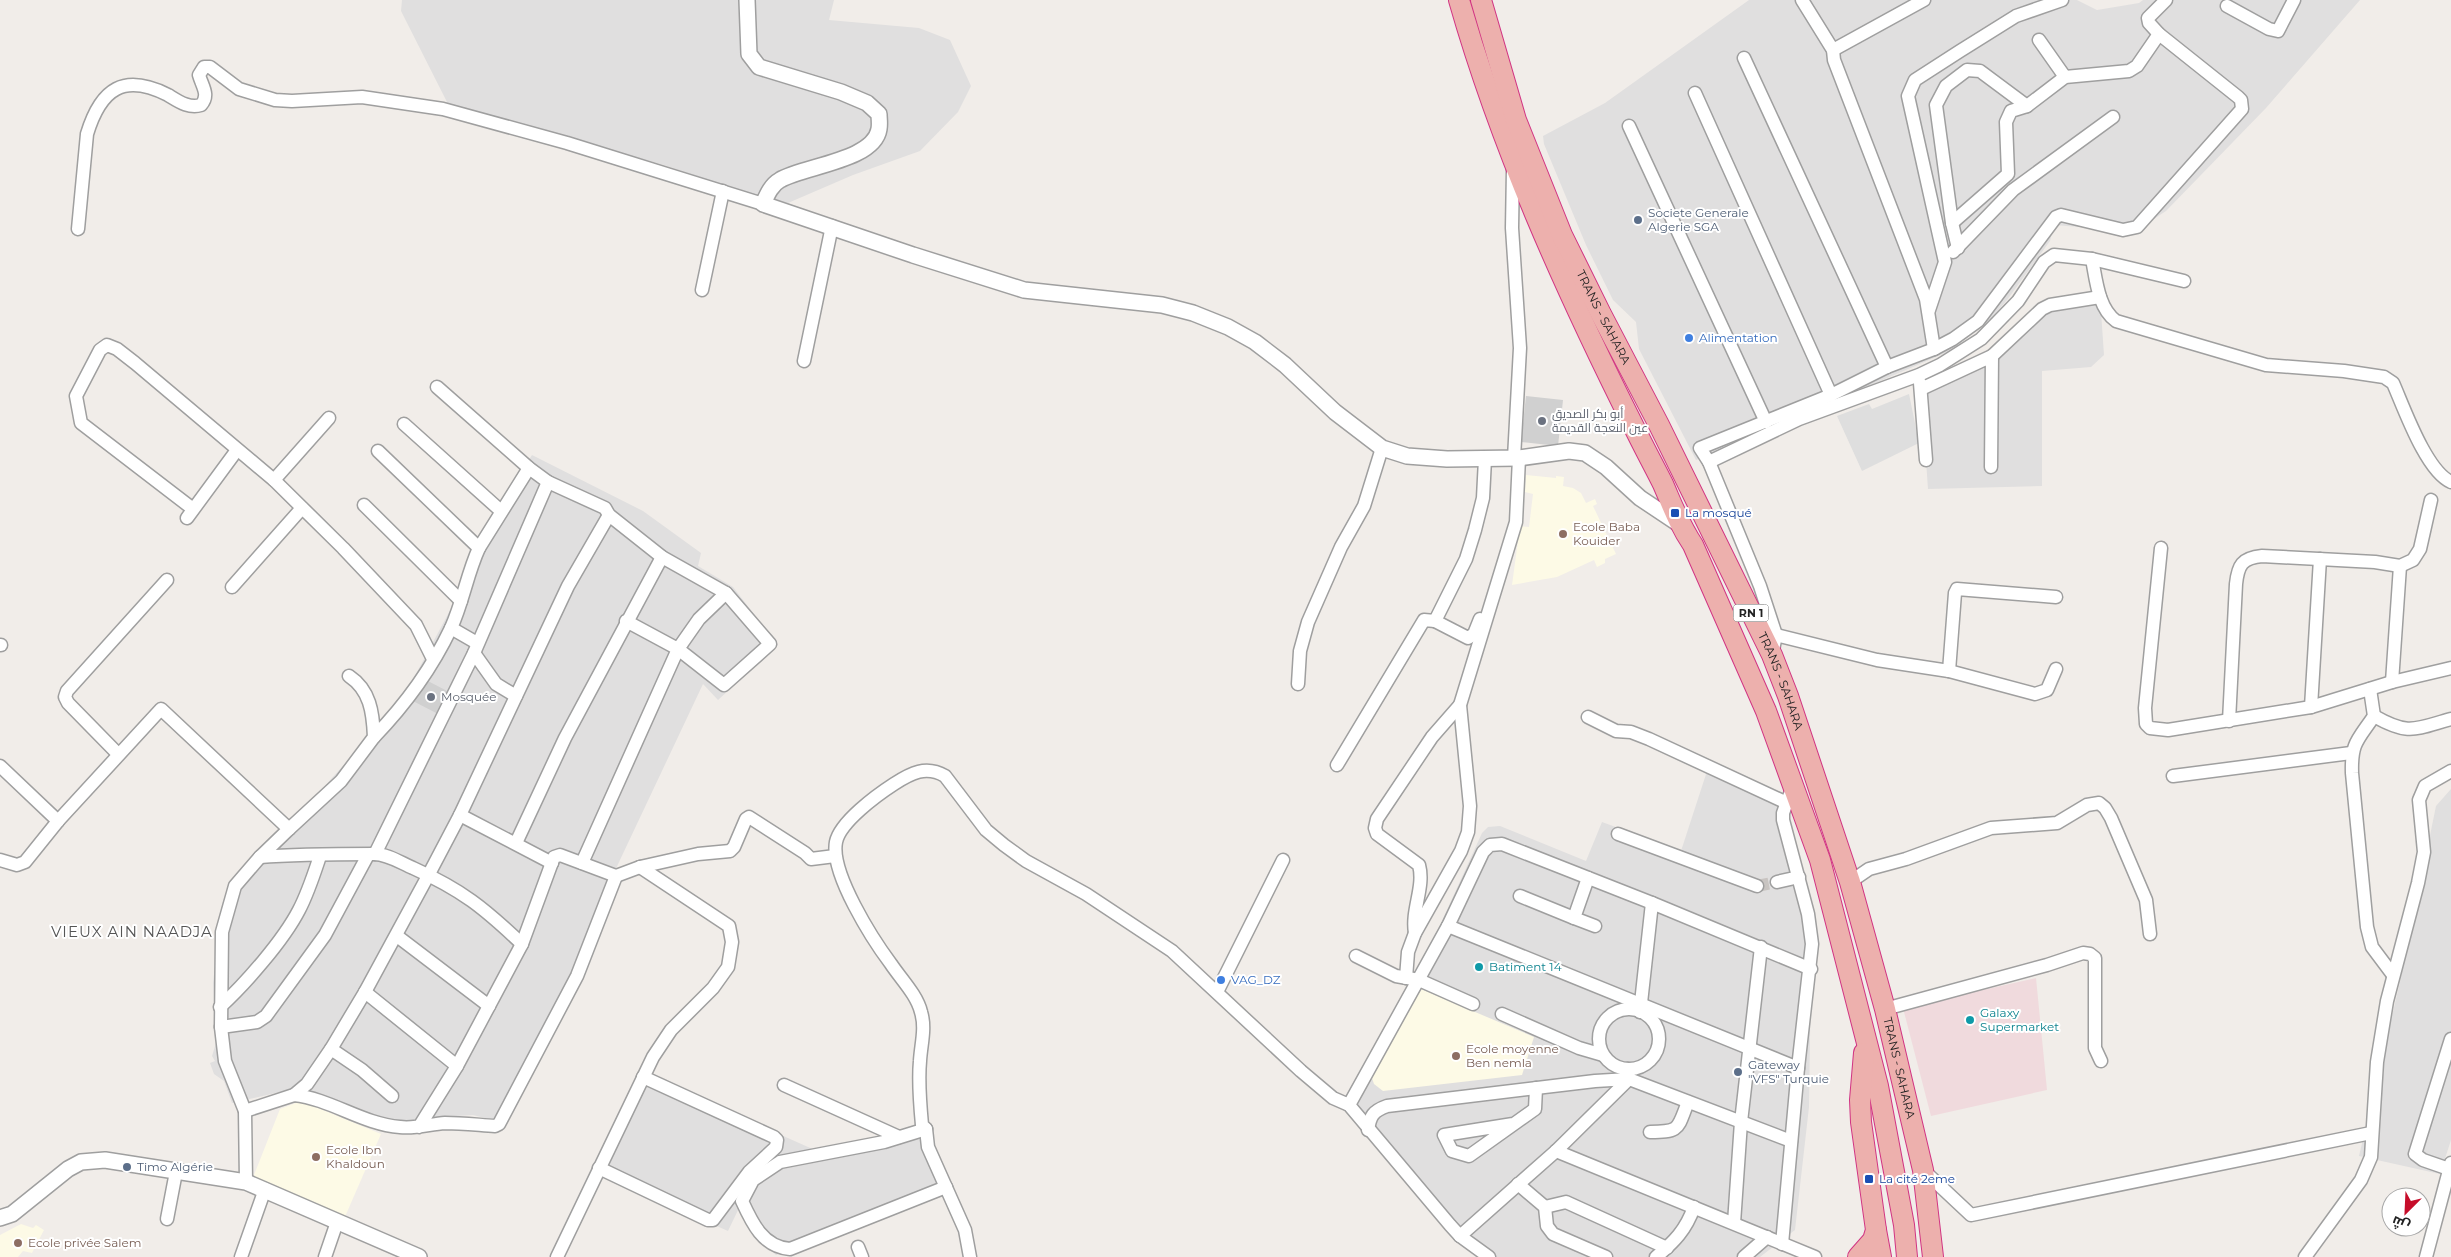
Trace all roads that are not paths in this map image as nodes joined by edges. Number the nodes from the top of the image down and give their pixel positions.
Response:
1 (747, 0) edge
2 (1459, 0) edge
3 (1481, 0) edge
4 (1802, 0) edge
5 (1924, 0) edge
6 (2062, 0) edge
7 (2166, 0) edge
8 (2294, 0) edge
9 (2227, 6) dead end
10 (2159, 34) junction
11 (2039, 40) dead end
12 (1833, 50) junction
13 (1744, 58) dead end
14 (2065, 77) junction
15 (1695, 93) dead end
16 (2027, 106) junction
17 (2113, 117) dead end
18 (1629, 126) dead end
19 (1513, 159) junction
20 (723, 191) junction
21 (763, 204) junction
22 (1952, 223) junction
23 (832, 226) junction
24 (78, 229) dead end
25 (1958, 248) junction
26 (2092, 259) junction
27 (1945, 262) junction
28 (2184, 281) dead end
29 (702, 290) dead end
30 (2100, 297) junction
31 (1929, 310) junction
32 (1934, 349) junction
33 (1992, 356) junction
34 (804, 361) dead end
35 (1887, 367) junction
36 (1919, 375) junction
37 (437, 387) dead end
38 (1921, 389) junction
39 (1831, 395) junction
40 (328, 418) dead end
41 (1766, 422) junction
42 (404, 424) dead end
43 (1382, 448) junction
44 (237, 450) junction
45 (378, 451) dead end
46 (1516, 458) junction
47 (1484, 460) junction
48 (1926, 460) dead end
49 (1709, 462) junction
50 (1991, 467) dead end
51 (529, 468) junction
52 (274, 480) junction
53 (548, 482) junction
54 (2451, 482) edge
55 (2431, 500) dead end
56 (364, 505) dead end
57 (302, 508) junction
58 (501, 511) junction
59 (609, 515) junction
60 (1679, 524) junction
61 (479, 548) junction
62 (2161, 548) dead end
63 (662, 557) junction
64 (2320, 559) junction
65 (1505, 564) junction
66 (2400, 566) junction
67 (167, 580) dead end
68 (232, 587) dead end
69 (726, 593) junction
70 (2056, 597) dead end
71 (462, 601) junction
72 (626, 621) junction
73 (1435, 622) junction
74 (451, 628) junction
75 (1776, 635) junction
76 (476, 648) junction
77 (678, 649) junction
78 (1772, 655) junction
79 (433, 659) junction
80 (2451, 668) edge
81 (2056, 669) dead end
82 (1948, 671) junction
83 (348, 676) dead end
84 (2392, 682) junction
85 (1298, 684) dead end
86 (2370, 688) junction
87 (516, 696) junction
88 (1460, 706) junction
89 (2311, 707) junction
90 (2374, 716) junction
91 (1588, 717) dead end
92 (2451, 719) edge
93 (2229, 721) junction
94 (374, 737) junction
95 (2351, 753) junction
96 (118, 754) junction
97 (1337, 764) dead end
98 (0, 766) edge
99 (2451, 771) edge
100 (2173, 776) dead end
101 (1790, 794) junction
102 (460, 815) junction
103 (58, 821) junction
104 (289, 829) junction
105 (1618, 834) dead end
106 (516, 843) junction
107 (372, 854) junction
108 (320, 856) junction
109 (835, 856) junction
110 (260, 857) junction
111 (0, 860) edge
112 (1283, 860) dead end
113 (552, 863) junction
114 (582, 863) junction
115 (640, 867) junction
116 (429, 874) junction
117 (616, 876) junction
118 (1799, 877) junction
119 (1588, 878) junction
120 (1777, 882) tunnel mouth
121 (1850, 882) junction
122 (1757, 886) tunnel mouth
123 (1520, 896) dead end
124 (1652, 902) junction
125 (1574, 918) junction
126 (1448, 926) junction
127 (1595, 926) dead end
128 (1415, 933) junction
129 (2150, 934) dead end
130 (397, 936) junction
131 (522, 944) junction
132 (1761, 947) junction
133 (1356, 956) dead end
134 (1811, 969) junction
135 (2393, 975) junction
136 (1412, 979) junction
137 (366, 992) junction
138 (1217, 992) junction
139 (1473, 1004) dead end
140 (489, 1006) junction
141 (220, 1007) junction
142 (1640, 1008) junction
143 (1885, 1009) junction
144 (1502, 1014) dead end
145 (221, 1027) junction
146 (1866, 1036) junction
147 (2451, 1039) edge
148 (1750, 1048) junction
149 (331, 1049) junction
150 (1603, 1055) junction
151 (2101, 1060) dead end
152 (457, 1066) junction
153 (1798, 1068) junction
154 (1628, 1074) junction
155 (643, 1077) junction
156 (784, 1085) dead end
157 (1536, 1088) junction
158 (294, 1094) junction
159 (392, 1096) dead end
160 (1688, 1102) junction
161 (1348, 1105) junction
162 (245, 1111) junction
163 (1741, 1122) junction
164 (1513, 1124) junction
165 (420, 1127) junction
166 (926, 1129) junction
167 (1368, 1130) junction
168 (1650, 1132) dead end
169 (2371, 1133) junction
170 (900, 1137) junction
171 (1791, 1141) junction
172 (1556, 1151) junction
173 (2450, 1166) edge
174 (599, 1168) junction
175 (1923, 1170) junction
176 (176, 1172) junction
177 (246, 1182) junction
178 (1518, 1184) junction
179 (946, 1187) junction
180 (265, 1189) junction
181 (1545, 1207) junction
182 (1694, 1207) junction
183 (0, 1218) edge
184 (167, 1219) dead end
185 (337, 1222) junction
186 (1734, 1223) junction
187 (1876, 1230) junction
188 (1460, 1236) junction
189 (1767, 1237) junction
190 (1782, 1244) junction
191 (1667, 1248) junction
192 (241, 1257) edge
193 (325, 1257) edge
194 (419, 1257) edge
195 (557, 1257) edge
196 (970, 1257) edge
197 (1489, 1257) edge
198 (1606, 1257) edge
199 (1656, 1257) edge
200 (1744, 1257) edge
201 (1815, 1257) edge
202 (1858, 1257) edge
203 (1881, 1257) edge
204 (1906, 1257) edge
205 (1933, 1257) edge
206 (2305, 1257) edge
207 (2426, 1257) edge

1 - 21 street
2 - 19 highway, TRANS - SAHARA / RN 1
3 - 78 highway, TRANS - SAHARA / RN 1
4 - 12 street
5 - 12 street
6 - 27 street
7 - 10 street
8 - 9 street
10 - 14 street
10 - 32 street
11 - 14 street
12 - 31 street
13 - 35 street
14 - 16 street
15 - 39 street
16 - 22 street
16 - 22 street
17 - 25 street
18 - 41 street
19 - 46 street
19 - 60 highway, TRANS - SAHARA / RN 1
20 - 21 street
20 - 24 street
20 - 29 street
21 - 23 street
22 - 25 street
23 - 34 street
23 - 43 street
25 - 27 street
26 - 28 street
26 - 30 street
26 - 36 street
27 - 31 street
30 - 33 street
30 - 54 street
31 - 32 street
32 - 35 street
33 - 38 street
33 - 50 street
35 - 39 street
36 - 38 street
36 - 49 street
37 - 51 street
38 - 48 street
39 - 41 street
40 - 52 street
41 - 49 street
42 - 58 street
43 - 47 street
43 - 85 street
44 - 44 street
44 - 52 street
45 - 61 street
46 - 47 street
46 - 60 street
46 - 65 street
47 - 73 street
49 - 75 street
51 - 53 street
51 - 58 street
52 - 57 street
53 - 59 street
53 - 76 street
55 - 66 street
56 - 71 street
57 - 68 street
57 - 79 street
58 - 61 street
59 - 63 street
59 - 87 street
60 - 101 highway, TRANS - SAHARA / RN 1
61 - 71 street
62 - 93 street
63 - 69 street
63 - 72 street
64 - 66 street
64 - 89 street
64 - 93 street
65 - 73 street
65 - 88 street
66 - 84 street
67 - 96 street
69 - 77 street
69 - 77 street
70 - 82 street
71 - 74 street
72 - 77 street
72 - 106 street
73 - 97 street
74 - 76 street
74 - 79 street
75 - 78 street
75 - 82 street
76 - 87 street
76 - 107 street
77 - 114 street
78 - 121 highway, TRANS - SAHARA / RN 1
79 - 94 street
80 - 84 street
81 - 82 street
83 - 94 street
84 - 86 street
86 - 89 street
86 - 90 street
87 - 102 street
88 - 128 street
88 - 128 street
89 - 93 street
90 - 92 street
90 - 95 street
91 - 101 street
94 - 104 street
95 - 100 street
95 - 135 street
96 - 103 street
96 - 104 street
98 - 103 street
99 - 135 street
101 - 118 street
101 - 146 highway, TRANS - SAHARA / RN 1
102 - 106 street
102 - 116 street
103 - 111 street
104 - 110 street
105 - 122 street
106 - 113 street
107 - 108 street
107 - 116 street
107 - 145 street
108 - 110 street
108 - 141 street
109 - 115 street
109 - 138 street
109 - 166 street
110 - 141 street
112 - 138 street
113 - 114 street
113 - 131 street
114 - 117 street
115 - 117 street
115 - 155 street
116 - 130 street
116 - 131 street
117 - 165 street
118 - 120 street
118 - 134 street
119 - 124 street
119 - 125 street
119 - 126 street
121 - 129 street
121 - 143 highway, TRANS - SAHARA / RN 1
123 - 125 street
124 - 132 street
124 - 142 street
125 - 127 street
126 - 136 street
126 - 142 street
128 - 136 street
130 - 137 street
130 - 140 street
131 - 140 street
132 - 134 street
132 - 148 street
133 - 136 street
134 - 153 street
135 - 169 street
136 - 139 street
136 - 161 street
137 - 149 street
137 - 152 street
138 - 161 street
140 - 152 street
141 - 145 street
142 - 148 street
142 - 150 street
142 - 154 street
143 - 151 street
143 - 175 highway, TRANS - SAHARA / RN 1
144 - 150 street
145 - 162 street
146 - 187 highway
146 - 204 highway, TRANS - SAHARA / RN 1
147 - 173 street
148 - 153 street
148 - 163 street
149 - 158 street
149 - 159 street
150 - 154 street
152 - 165 street
153 - 171 street
154 - 157 street
154 - 160 street
154 - 172 street
155 - 174 street
155 - 174 street
156 - 170 street
157 - 164 street
157 - 167 street
158 - 162 street
158 - 165 street
160 - 163 street
160 - 168 street
161 - 167 street
162 - 177 street
163 - 171 street
163 - 186 street
164 - 164 street
166 - 170 street
166 - 179 street
167 - 188 street
169 - 175 street
169 - 206 street
170 - 179 street
171 - 190 street
172 - 178 street
172 - 182 street
173 - 207 street
174 - 195 street
175 - 205 highway, TRANS - SAHARA / RN 1
176 - 177 street
176 - 183 street
176 - 184 street
177 - 180 street
178 - 181 street
178 - 188 street
179 - 196 street
180 - 185 street
180 - 192 street
181 - 191 street
181 - 198 street
182 - 186 street
182 - 191 street
185 - 193 street
185 - 194 street
186 - 189 street
187 - 202 highway
187 - 203 highway
188 - 197 street
189 - 190 street
189 - 200 street
190 - 201 street
191 - 199 street

